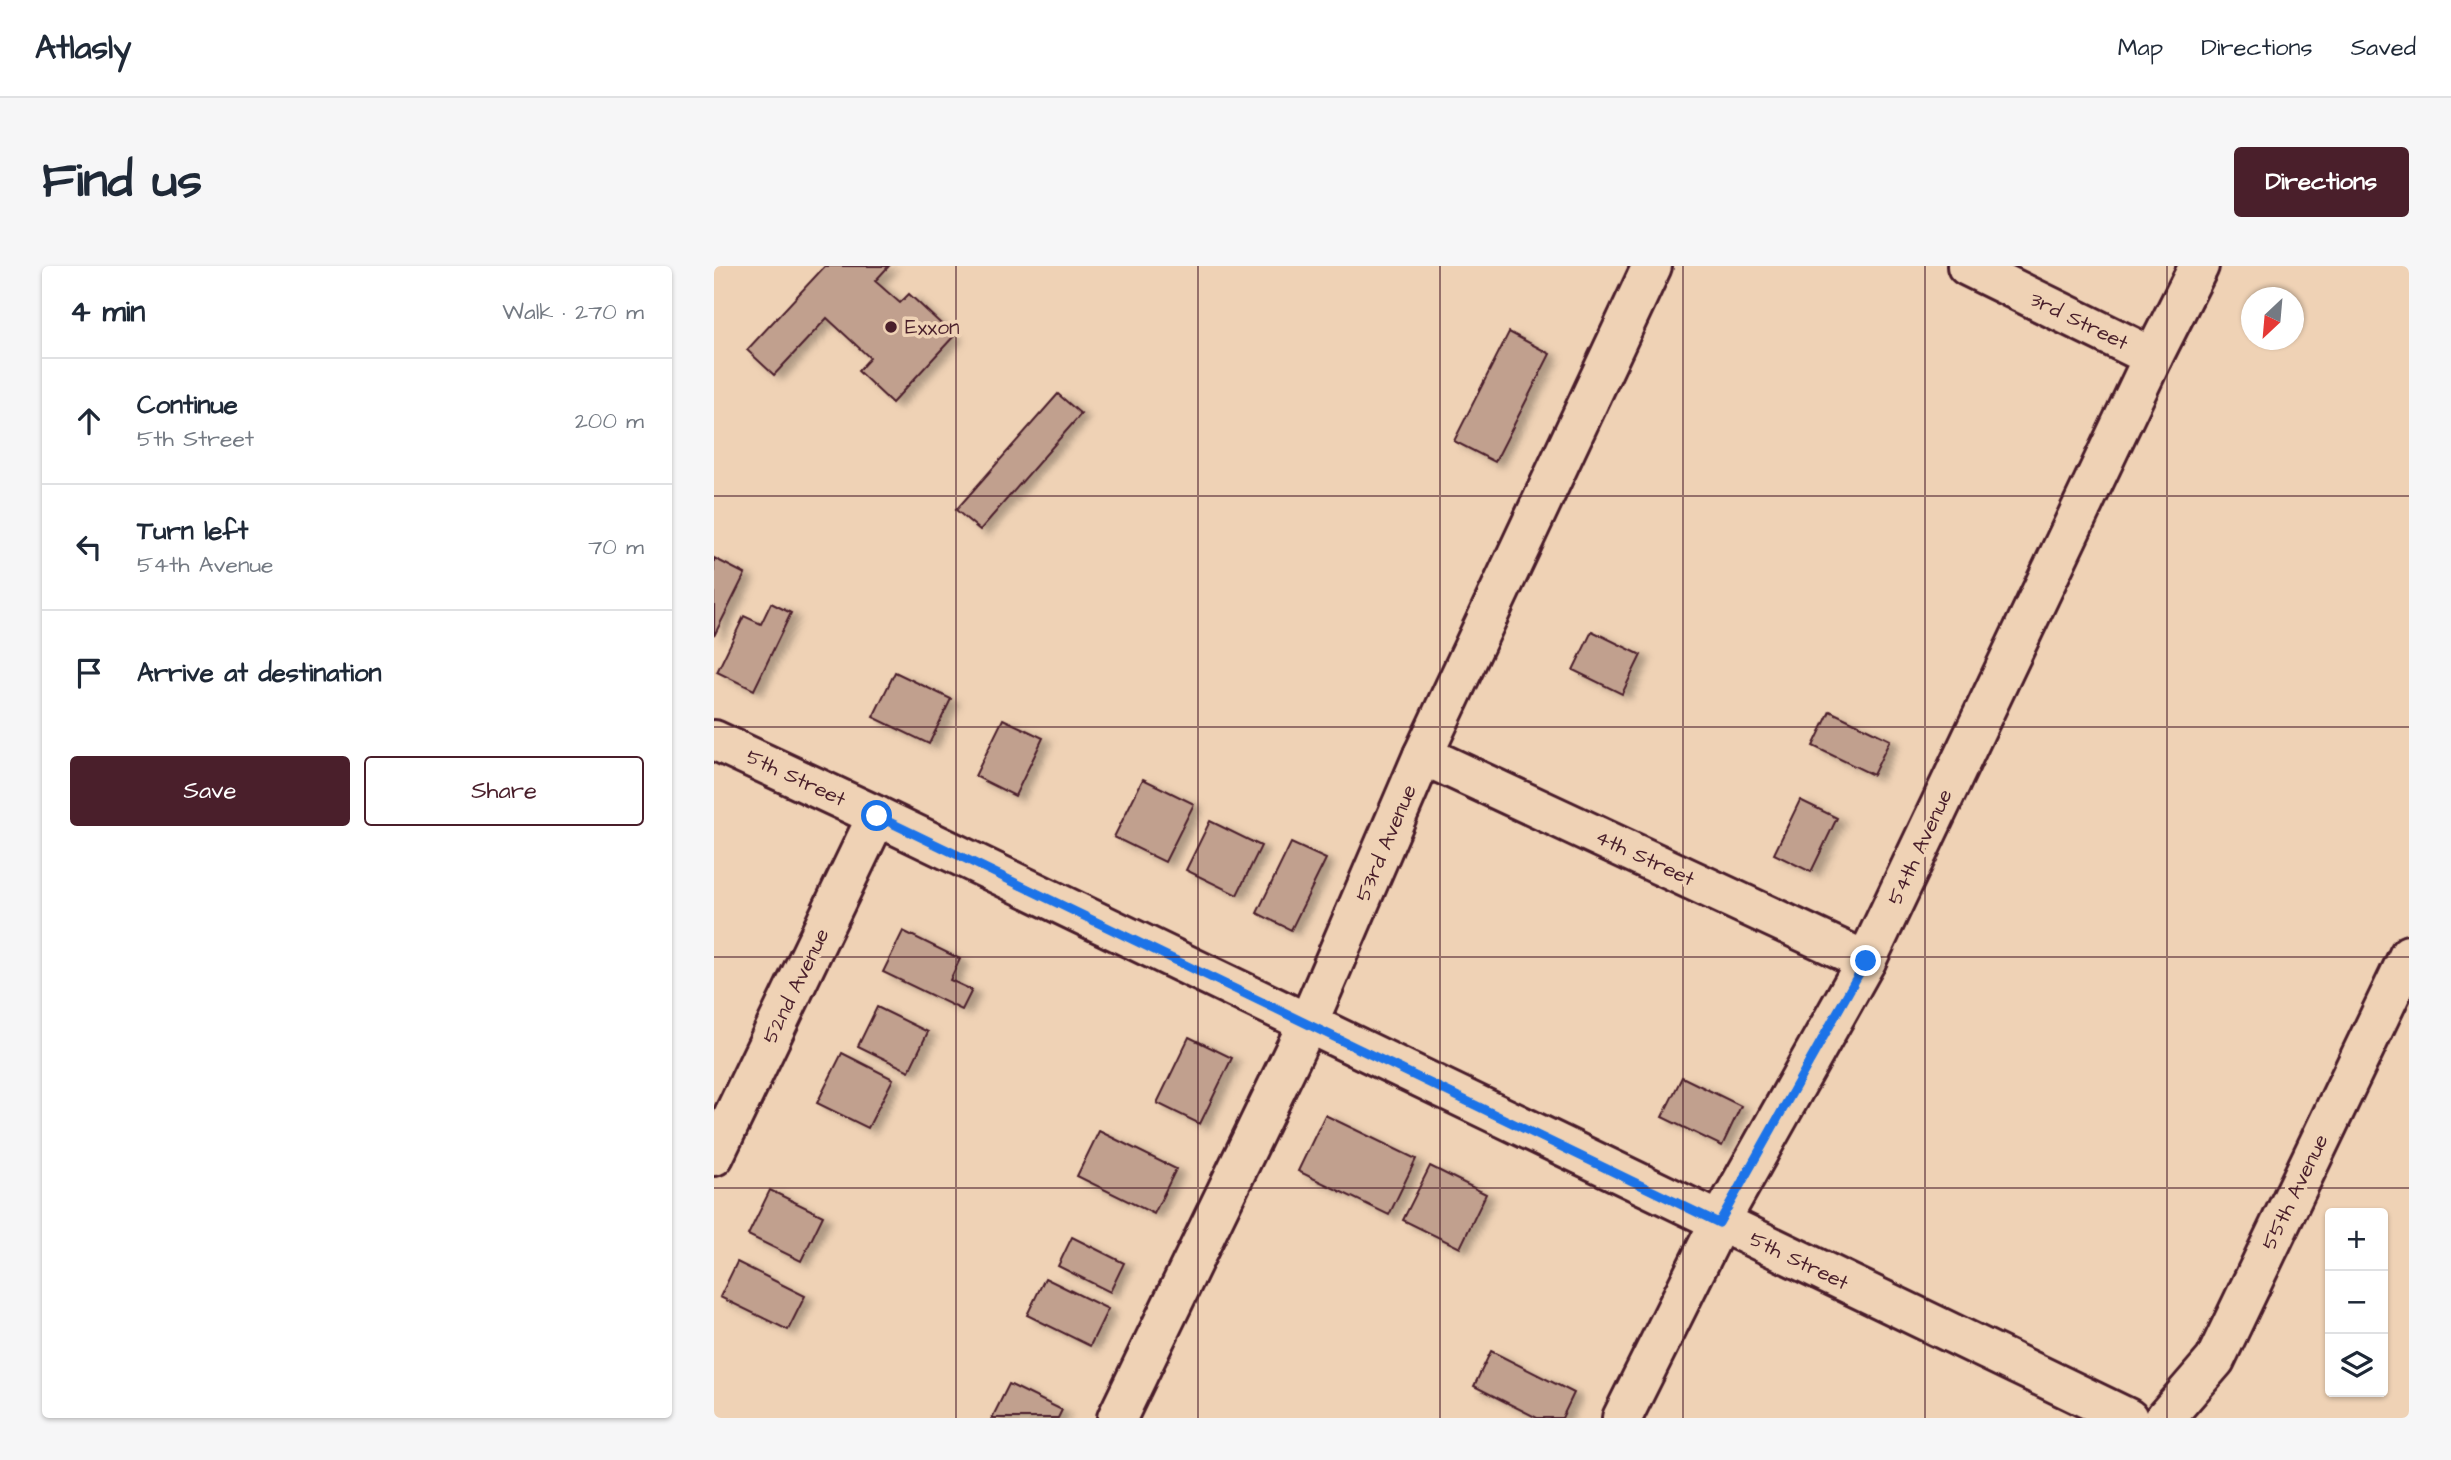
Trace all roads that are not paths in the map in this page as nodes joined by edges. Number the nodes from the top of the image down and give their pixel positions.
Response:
1 (1652, 266) edge
2 (1967, 266) edge
3 (2199, 266) edge
4 (2153, 357) junction
5 (714, 740) edge
6 (1423, 755) junction
7 (877, 816) junction
8 (2409, 955) edge
9 (1866, 961) junction
10 (1308, 1023) junction
11 (714, 1156) edge
12 (1719, 1223) junction
13 (1117, 1418) edge
14 (1622, 1418) edge
15 (2127, 1418) edge
16 (2165, 1418) edge

1 - 6 street, 53rd Avenue
2 - 4 street, 3rd Street
3 - 4 street, 54th Avenue
4 - 9 street, 54th Avenue
5 - 7 street, 5th Street
6 - 9 street, 4th Street
6 - 10 street, 53rd Avenue
7 - 10 street, 5th Street
7 - 11 street, 52nd Avenue
8 - 16 street, 55th Avenue
9 - 12 street, 54th Avenue
10 - 12 street, 5th Street
10 - 13 street, 53rd Avenue
12 - 14 street, 54th Avenue
12 - 15 street, 5th Street

